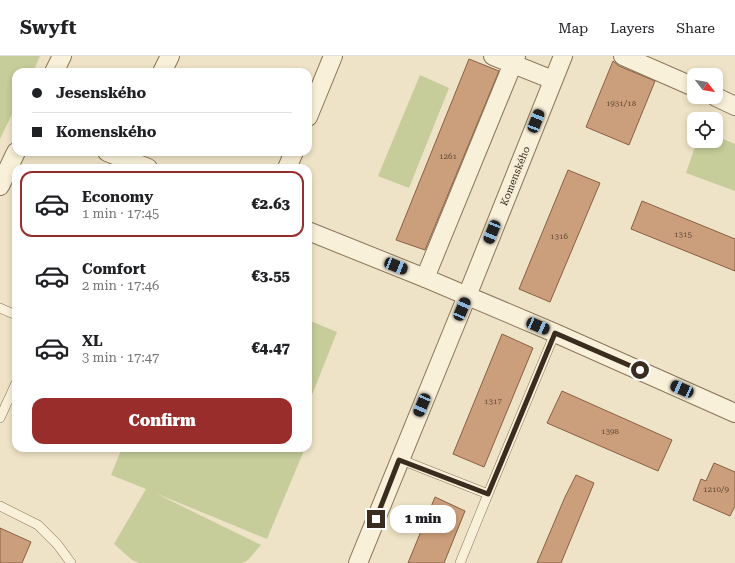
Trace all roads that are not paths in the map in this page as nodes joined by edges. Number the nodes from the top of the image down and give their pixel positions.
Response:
1 (62, 56) edge
2 (170, 56) edge
3 (333, 56) edge
4 (493, 56) edge
5 (563, 56) edge
6 (623, 56) edge
7 (514, 60) edge
8 (56, 68) edge
9 (164, 68) edge
10 (553, 80) junction
11 (687, 84) edge
12 (723, 100) edge
13 (735, 106) edge
14 (312, 107) edge
15 (14, 156) edge
16 (117, 157) edge
17 (137, 164) edge
18 (0, 186) edge
19 (312, 233) edge
20 (426, 278) junction
21 (467, 296) junction
22 (0, 308) edge
23 (12, 313) edge
24 (555, 333) junction
25 (12, 392) edge
26 (735, 413) edge
27 (0, 418) edge
28 (399, 460) junction
29 (488, 494) junction
30 (0, 506) edge
31 (71, 563) edge
32 (358, 563) edge
33 (460, 563) edge

1 - 8 street
2 - 9 street
3 - 14 street
4 - 7 street
5 - 10 street, Komenského
6 - 11 street
7 - 10 street
7 - 20 street
10 - 21 street, Komenského
12 - 13 street
15 - 18 street
16 - 17 street
19 - 20 street
20 - 21 street
21 - 24 street
21 - 28 street, Komenského
22 - 23 lane
24 - 26 street
24 - 29 lane
25 - 27 lane
28 - 29 lane
28 - 32 street, Komenského
29 - 33 lane
30 - 31 lane

